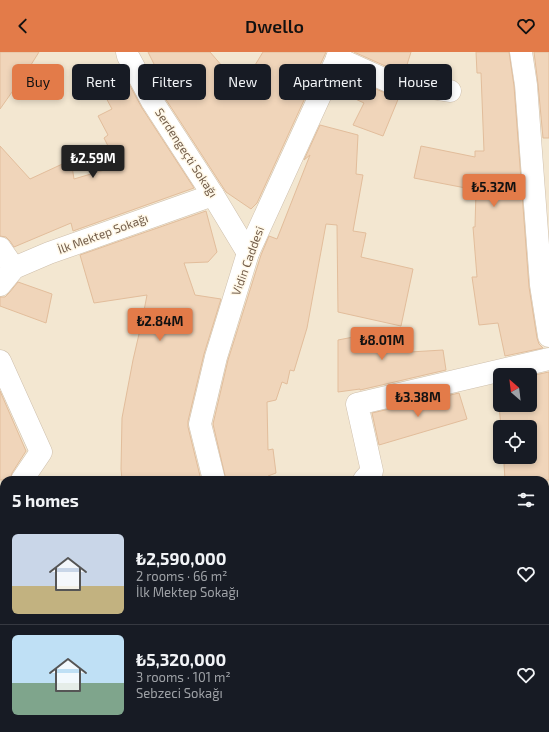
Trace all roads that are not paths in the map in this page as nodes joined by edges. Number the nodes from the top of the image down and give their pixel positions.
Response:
1 (127, 52) edge
2 (521, 52) edge
3 (338, 55) edge
4 (384, 79) edge
5 (213, 195) junction
6 (0, 248) edge
7 (248, 253) junction
8 (544, 255) edge
9 (14, 268) junction
10 (0, 285) edge
11 (547, 309) edge
12 (549, 336) edge
13 (549, 359) edge
14 (0, 361) edge
15 (25, 476) edge
16 (213, 476) edge
17 (368, 476) edge

1 - 5 street, Serdengeçti Sokağı
2 - 8 street
3 - 4 street
3 - 7 street, Vidin Caddesi
5 - 7 street, Serdengeçti Sokağı
5 - 9 street, İlk Mektep Sokağı
6 - 9 street
7 - 16 street, Vidin Caddesi
8 - 11 street
9 - 10 street, İlk Mektep Sokağı
11 - 12 street
13 - 17 street
14 - 15 street

